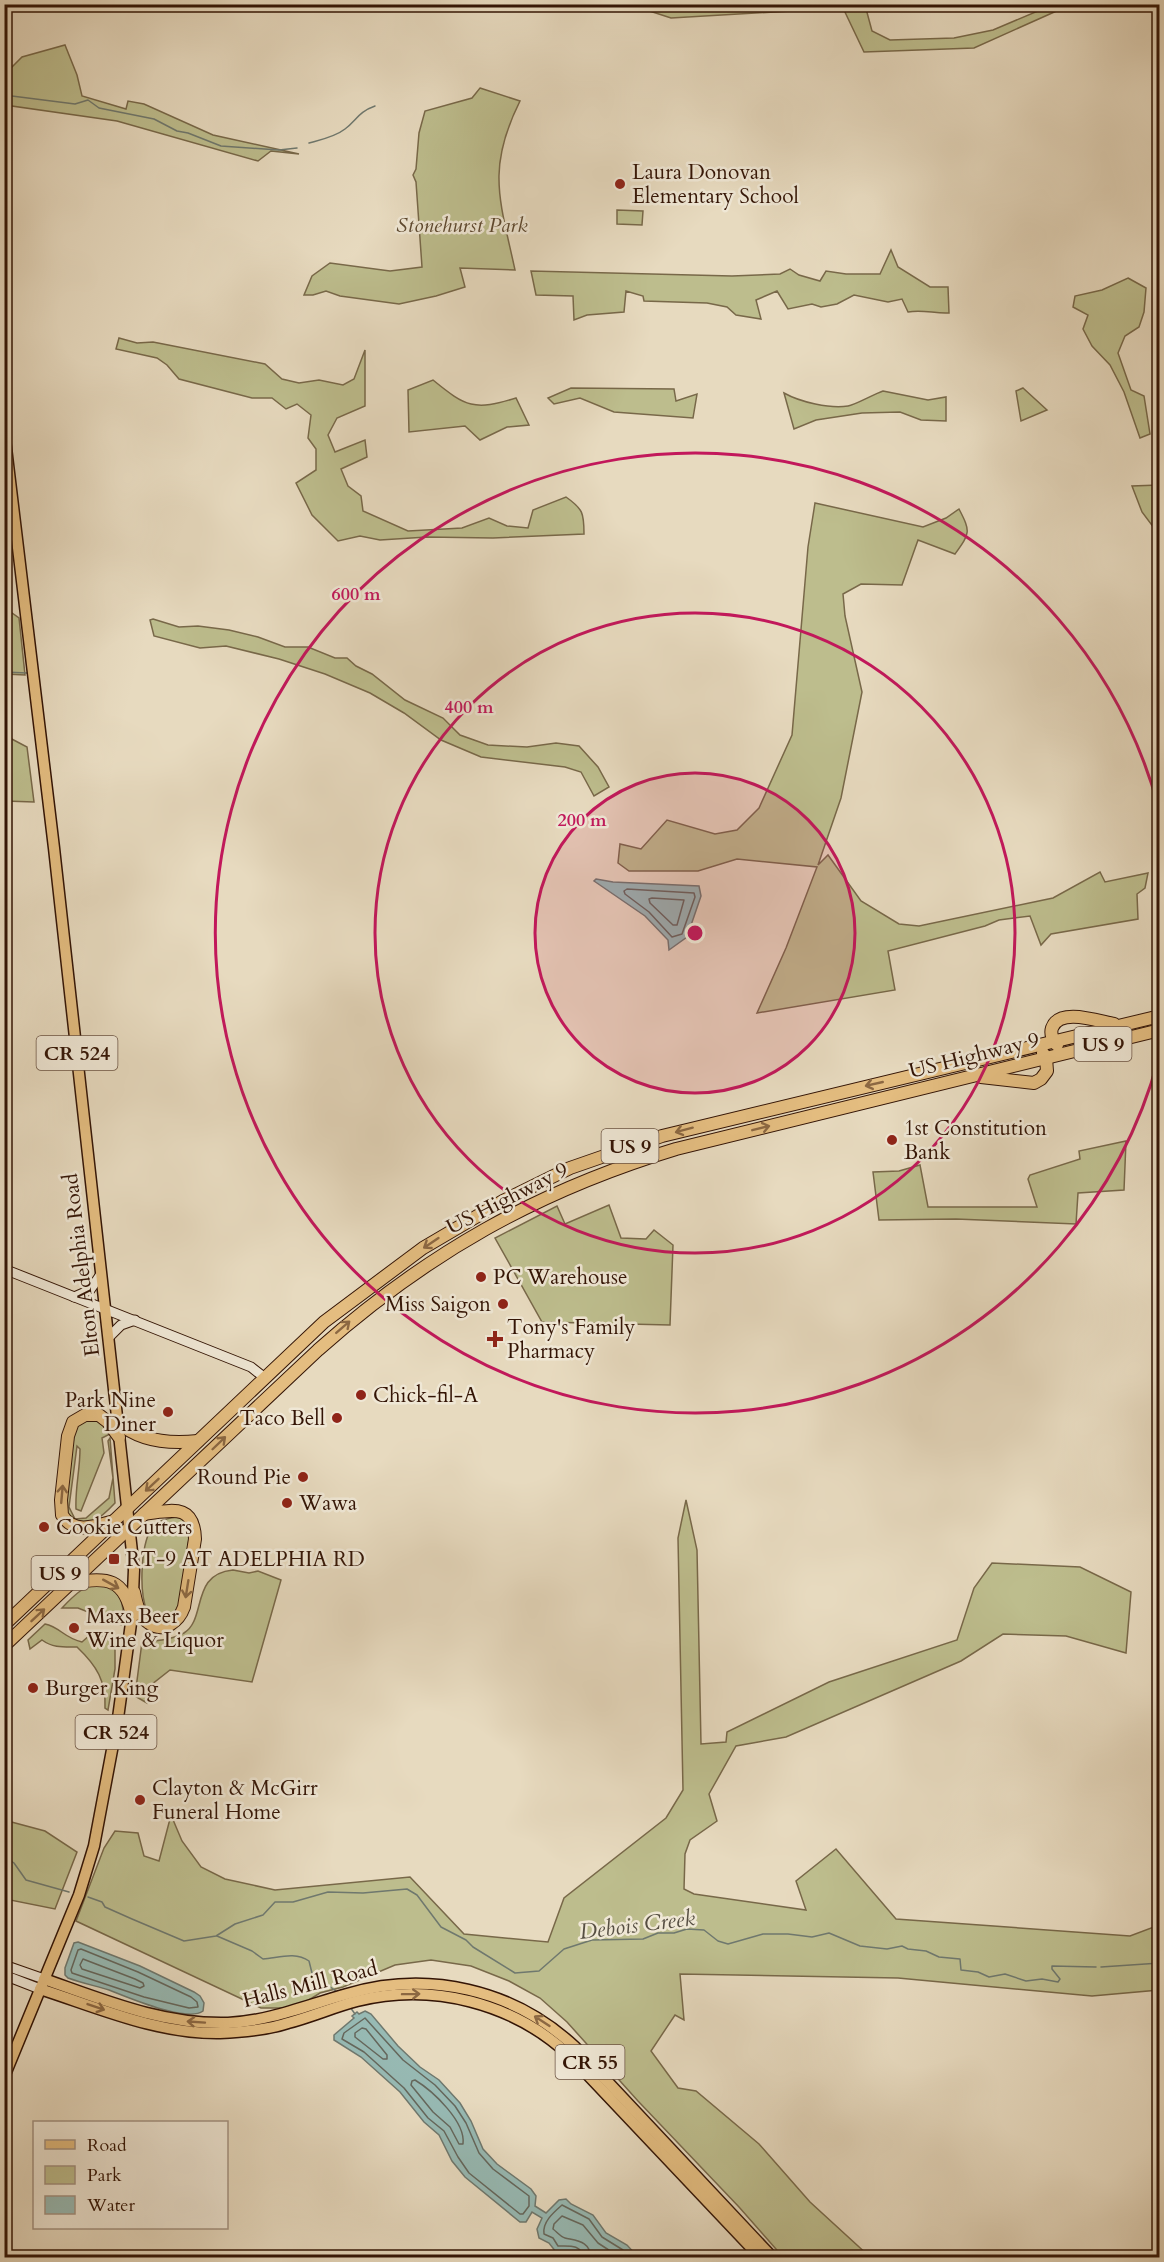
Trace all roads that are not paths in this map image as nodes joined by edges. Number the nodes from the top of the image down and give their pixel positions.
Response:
1 (4, 431) edge
2 (1160, 1016) edge
3 (1121, 1025) junction
4 (1160, 1030) edge
5 (1053, 1041) junction
6 (1029, 1047) junction
7 (1072, 1052) junction
8 (1046, 1058) junction
9 (973, 1076) junction
10 (4, 1269) edge
11 (101, 1274) junction
12 (74, 1297) junction
13 (105, 1309) junction
14 (135, 1320) junction
15 (109, 1337) junction
16 (266, 1378) junction
17 (118, 1422) junction
18 (119, 1437) junction
19 (198, 1442) junction
20 (127, 1508) junction
21 (144, 1514) junction
22 (115, 1521) junction
23 (129, 1529) junction
24 (72, 1583) junction
25 (134, 1592) junction
26 (132, 1616) junction
27 (4, 1625) edge
28 (4, 1646) edge
29 (4, 1965) edge
30 (4, 1975) edge
31 (42, 1984) junction
32 (350, 1998) junction
33 (4, 2077) edge
34 (761, 2258) edge
35 (773, 2258) edge

1 - 11 main road, Elton Adelphia Road / CR 524
2 - 3 highway, US Highway 9 / US 9
3 - 5 highway, US Highway 9 / US 9
3 - 5 highway
4 - 7 highway, US Highway 9 / US 9
5 - 6 highway, US Highway 9 / US 9
5 - 7 highway
6 - 8 highway
6 -> 16 highway, US Highway 9 / US 9
7 - 8 highway, US Highway 9 / US 9
8 - 9 highway, US Highway 9 / US 9
8 - 9 highway
21 -> 9 highway, US Highway 9 / US 9
10 - 12 main road
11 - 12 main road
11 - 13 main road, Elton Adelphia Road / CR 524
12 - 13 main road
13 - 14 main road
13 - 15 main road, Elton Adelphia Road / CR 524
14 - 15 main road
14 - 16 main road
15 - 17 main road, Elton Adelphia Road / CR 524
16 - 19 highway, US Highway 9 / US 9
17 - 18 main road, Elton Adelphia Road / CR 524
17 - 19 highway
18 - 20 main road, Elton Adelphia Road / CR 524
22 -> 18 highway
19 -> 20 highway, US Highway 9 / US 9
20 - 22 highway, US Highway 9 / US 9
20 - 23 main road, Elton Adelphia Road / CR 524
21 - 23 highway, US Highway 9 / US 9
21 -> 25 highway
22 - 27 highway, US Highway 9 / US 9
23 - 24 highway, US Highway 9 / US 9
23 - 25 main road, Elton Adelphia Road / CR 524
24 -> 26 highway
28 -> 24 highway, US Highway 9 / US 9
25 - 26 main road, Elton Adelphia Road / CR 524
26 - 31 main road, Elton Adelphia Road / CR 524
29 - 31 main road
30 - 31 main road
31 - 32 main road, Halls Mill Road / CR 55
31 - 33 main road, Elton Adelphia Road / CR 524
32 -> 34 main road, Halls Mill Road / CR 55
35 -> 32 main road, Halls Mill Road / CR 55

